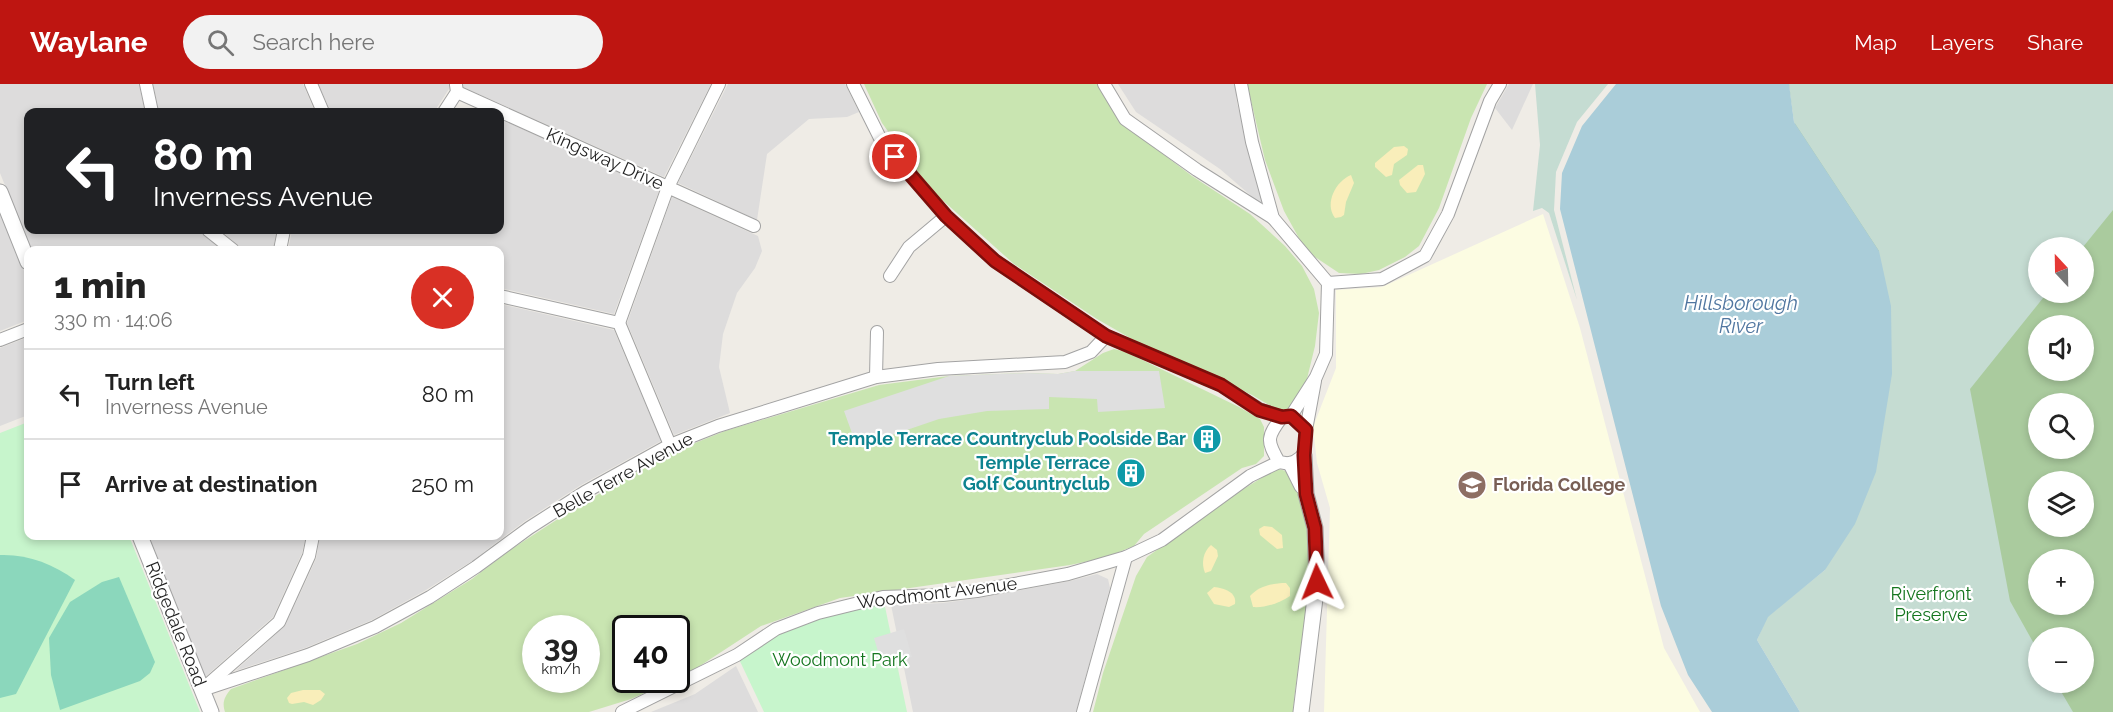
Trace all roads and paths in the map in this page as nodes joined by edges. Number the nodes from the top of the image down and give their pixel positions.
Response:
1 (146, 84) edge
2 (311, 84) edge
3 (719, 84) edge
4 (852, 84) edge
5 (1104, 84) edge
6 (1241, 84) edge
7 (1500, 84) edge
8 (456, 88) edge
9 (151, 108) edge
10 (321, 108) edge
11 (446, 108) edge
12 (499, 108) edge
13 (504, 110) edge
14 (668, 186) junction
15 (0, 192) edge
16 (946, 216) junction
17 (1273, 218) junction
18 (754, 226) dead end
19 (213, 234) edge
20 (228, 246) edge
21 (24, 252) edge
22 (890, 276) dead end
23 (1328, 283) junction
24 (504, 297) edge
25 (619, 323) junction
26 (24, 330) edge
27 (877, 332) dead end
28 (1106, 336) junction
29 (0, 340) edge
30 (876, 377) junction
31 (1316, 377) junction
32 (1259, 410) junction
33 (1286, 417) junction
34 (1306, 430) junction
35 (1270, 433) junction
36 (670, 445) junction
37 (1271, 448) junction
38 (1291, 460) junction
39 (1250, 476) junction
40 (142, 540) edge
41 (312, 540) edge
42 (1126, 557) junction
43 (202, 690) junction
44 (212, 712) edge
45 (622, 712) edge
46 (1083, 712) edge
47 (1302, 712) edge

1 - 9 street
2 - 10 street
3 - 14 street
4 - 16 street
5 - 17 street
6 - 17 street
7 - 23 street
8 - 11 street
8 - 12 street, Kingsway Drive
13 - 14 street, Kingsway Drive
14 - 18 street, Kingsway Drive
14 - 25 street
15 - 21 street
16 - 22 street
16 - 28 street
17 - 23 street
19 - 20 street
23 - 31 street
24 - 25 street
25 - 36 street
26 - 29 street
27 - 30 street
28 - 30 street, Belle Terre Avenue
28 - 32 street
30 - 36 street, Belle Terre Avenue
31 - 33 street
31 - 34 street
32 - 33 street
32 - 35 street
33 - 34 street
33 - 35 street
34 - 38 street
35 - 37 street
36 - 43 street, Belle Terre Avenue
37 - 38 street
37 - 39 street, Woodmont Avenue
38 - 39 street, Woodmont Avenue
38 - 47 street
39 - 42 street, Woodmont Avenue
40 - 43 street, Ridgedale Road
41 - 43 street
42 - 45 street, Woodmont Avenue
42 - 46 street
43 - 44 street, Ridgedale Road

